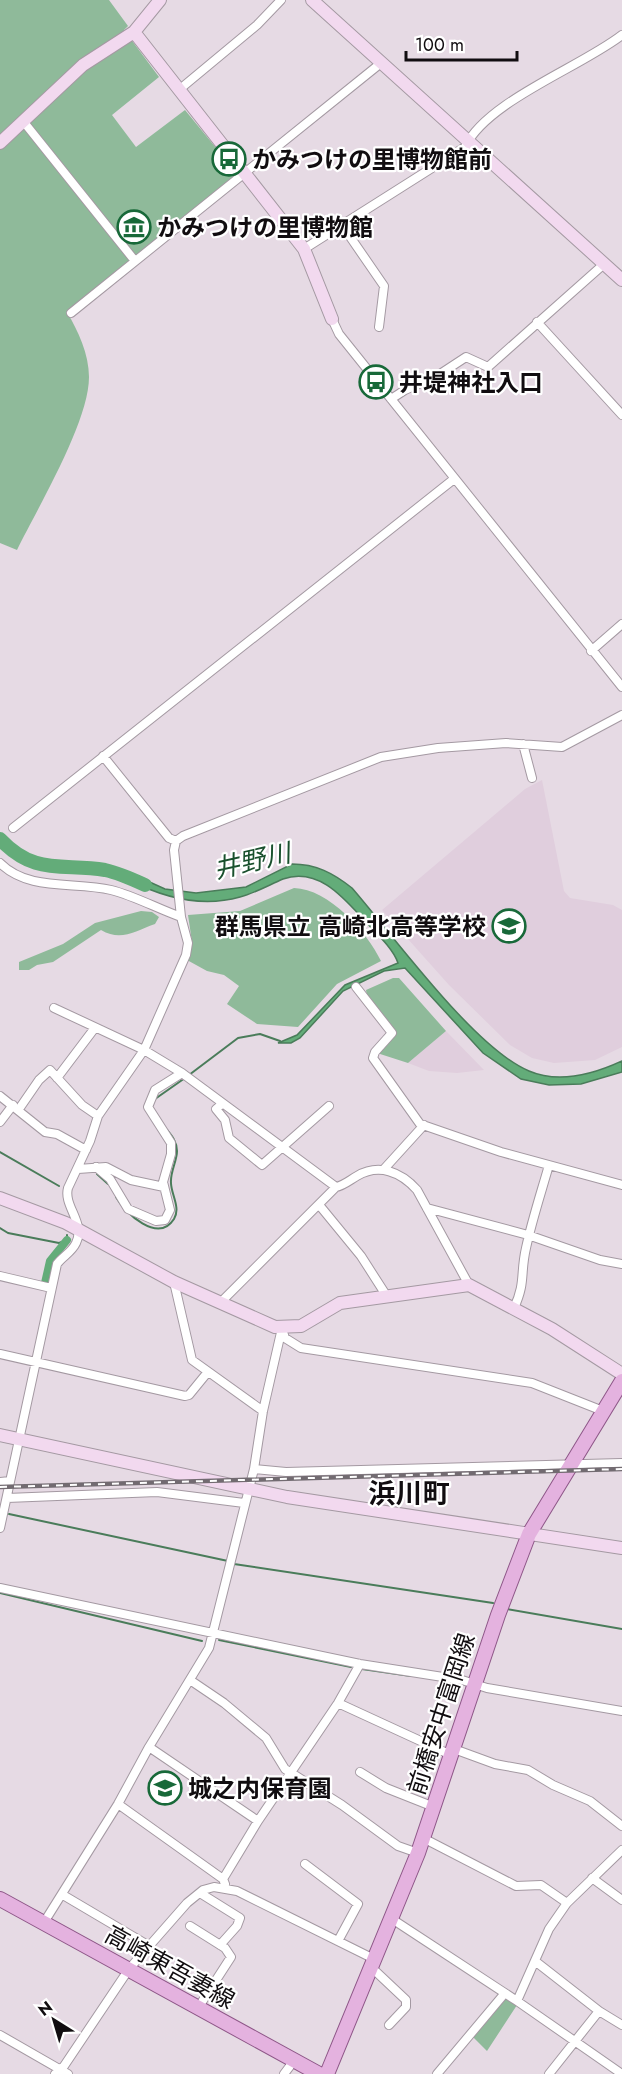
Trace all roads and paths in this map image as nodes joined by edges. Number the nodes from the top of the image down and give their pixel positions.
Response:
1 (160, 0) edge
2 (281, 0) edge
3 (312, 0) edge
4 (134, 32) junction
5 (622, 35) edge
6 (381, 63) junction
7 (180, 89) junction
8 (23, 121) junction
9 (468, 142) junction
10 (0, 143) edge
11 (246, 174) junction
12 (342, 225) junction
13 (304, 249) junction
14 (135, 261) junction
15 (604, 264) junction
16 (622, 280) edge
17 (71, 313) dead end
18 (332, 319) joint
19 (537, 322) junction
20 (379, 327) dead end
21 (391, 399) junction
22 (622, 415) edge
23 (454, 479) junction
24 (622, 624) edge
25 (591, 651) junction
26 (622, 687) edge
27 (622, 715) edge
28 (523, 744) junction
29 (103, 756) junction
30 (532, 778) dead end
31 (14, 828) dead end
32 (176, 841) junction
33 (0, 863) edge
34 (181, 917) junction
35 (359, 985) dead end
36 (54, 1008) dead end
37 (94, 1029) junction
38 (144, 1050) junction
39 (185, 1076) junction
40 (57, 1078) junction
41 (0, 1096) edge
42 (222, 1104) junction
43 (329, 1106) dead end
44 (16, 1107) junction
45 (98, 1116) junction
46 (0, 1122) edge
47 (424, 1125) junction
48 (281, 1146) junction
49 (86, 1150) junction
50 (549, 1166) junction
51 (96, 1167) junction
52 (384, 1168) junction
53 (78, 1169) junction
54 (622, 1185) edge
55 (164, 1187) junction
56 (336, 1187) junction
57 (0, 1198) edge
58 (320, 1206) junction
59 (427, 1208) junction
60 (80, 1229) junction
61 (528, 1235) junction
62 (622, 1264) edge
63 (0, 1276) edge
64 (174, 1282) junction
65 (469, 1285) junction
66 (51, 1288) junction
67 (386, 1295) junction
68 (220, 1304) junction
69 (514, 1308) junction
70 (282, 1328) junction
71 (0, 1354) edge
72 (36, 1362) junction
73 (207, 1373) junction
74 (622, 1374) edge
75 (622, 1381) edge
76 (263, 1411) junction
77 (603, 1411) junction
78 (0, 1435) edge
79 (19, 1439) junction
80 (622, 1463) edge
81 (571, 1464) junction
82 (254, 1469) junction
83 (10, 1481) junction
84 (0, 1482) edge
85 (248, 1489) junction
86 (7, 1498) junction
87 (244, 1503) junction
88 (0, 1528) edge
89 (529, 1534) junction
90 (622, 1548) edge
91 (0, 1588) edge
92 (214, 1635) junction
93 (360, 1664) junction
94 (190, 1680) junction
95 (475, 1684) junction
96 (338, 1703) junction
97 (622, 1711) edge
98 (148, 1748) junction
99 (452, 1752) junction
100 (360, 1772) dead end
101 (290, 1773) junction
102 (118, 1804) junction
103 (434, 1807) junction
104 (258, 1821) junction
105 (622, 1826) edge
106 (423, 1838) junction
107 (622, 1850) edge
108 (418, 1852) junction
109 (305, 1864) dead end
110 (592, 1878) junction
111 (225, 1883) junction
112 (200, 1893) junction
113 (63, 1895) junction
114 (0, 1899) edge
115 (622, 1900) edge
116 (567, 1903) junction
117 (392, 1919) junction
118 (43, 1924) junction
119 (190, 1926) dead end
120 (338, 1941) junction
121 (220, 1945) junction
122 (151, 1947) junction
123 (535, 1961) junction
124 (372, 1963) junction
125 (129, 1970) junction
126 (505, 1993) junction
127 (517, 2001) junction
128 (198, 2008) junction
129 (599, 2011) junction
130 (389, 2025) dead end
131 (622, 2025) edge
132 (0, 2035) edge
133 (576, 2042) junction
134 (293, 2062) junction
135 (61, 2072) edge
136 (284, 2074) edge
137 (319, 2074) edge
138 (327, 2074) edge
139 (437, 2074) edge
140 (549, 2074) edge
141 (622, 2074) edge

1 - 4 street
2 - 7 street
3 - 6 street
4 - 7 street
4 - 8 street
5 - 9 street
6 - 9 street
6 - 11 street
7 - 11 street
8 - 10 street
8 - 14 street
9 - 12 street
9 - 15 street
11 - 13 street
11 - 14 street
12 - 13 street
12 - 20 street
13 - 18 street
14 - 17 street
15 - 16 street
15 - 19 street
18 - 21 street
19 - 21 street
19 - 22 street
21 - 23 street
23 - 25 street
23 - 29 street
24 - 25 street
25 - 26 street
27 - 28 street
28 - 30 street
28 - 32 street
29 - 31 street
29 - 32 street
32 - 34 street
33 - 34 street
34 - 38 street
35 - 47 street
36 - 37 street
37 - 38 street
37 - 40 street
38 - 39 street
38 - 45 street
39 - 42 street
39 - 55 street
40 - 44 street
40 - 45 street
41 - 44 street
42 - 48 street
42 - 48 street
43 - 48 street
44 - 46 street
44 - 49 street
45 - 49 street
47 - 50 street
47 - 52 street
48 - 56 street
49 - 53 street
50 - 54 street
50 - 61 street
51 - 53 street
51 - 55 street
51 - 55 street
52 - 56 street
52 - 59 street
53 - 60 street
56 - 58 street
57 - 60 street
58 - 67 street
58 - 68 street
59 - 61 street
59 - 65 street
60 - 64 street
60 - 66 street
61 - 62 street
61 - 69 street
63 - 66 street
64 - 68 street
64 - 73 street
65 - 67 street
65 - 69 street
66 - 72 street
67 - 70 street
68 - 70 street
69 - 74 street
70 - 76 street
70 - 77 street
71 - 72 street
72 - 73 street
72 - 79 street
73 - 76 street
75 - 77 main road, 前橋安中富岡線
76 - 82 street
77 - 81 main road, 前橋安中富岡線
78 - 79 street
79 - 83 street
79 - 85 street
80 - 81 street
81 - 82 street
81 - 89 main road, 前橋安中富岡線
82 - 85 street
83 - 84 street
83 - 86 street
85 - 87 street
85 - 89 street
86 - 87 street
86 - 88 street
87 - 92 street
89 - 90 street
89 - 95 main road, 前橋安中富岡線
91 - 92 street
92 - 93 street
92 - 94 street
93 - 95 street
93 - 96 street
94 - 98 street
94 - 101 street
95 - 97 street
95 - 99 main road, 前橋安中富岡線
96 - 99 street
96 - 101 street
98 - 102 street
98 - 104 street
99 - 103 main road, 前橋安中富岡線
99 - 105 street
100 - 103 street
101 - 104 street
101 - 108 street
102 - 111 street
102 - 113 street
103 - 106 main road, 前橋安中富岡線
104 - 111 street
106 - 108 main road, 前橋安中富岡線
106 - 116 street
107 - 110 street
108 - 117 main road, 前橋安中富岡線
109 - 120 street
110 - 115 street
110 - 116 street
111 - 112 street
111 - 120 street
112 - 121 street
112 - 122 street
113 - 118 street
113 - 122 street
114 - 118 main road, 高崎東吾妻線
116 - 123 street
117 - 124 main road, 前橋安中富岡線
117 - 126 street
118 - 125 main road, 高崎東吾妻線
119 - 121 street
120 - 124 street
121 - 128 street
122 - 125 street
123 - 127 street
123 - 129 street
124 - 130 street
124 - 138 main road, 前橋安中富岡線
125 - 128 main road, 高崎東吾妻線
125 - 135 street
126 - 127 street
126 - 139 street
127 - 133 street
128 - 134 main road, 高崎東吾妻線
129 - 131 street
129 - 133 street
132 - 135 street
133 - 140 street
133 - 141 street
134 - 136 street
134 - 137 main road, 高崎東吾妻線

